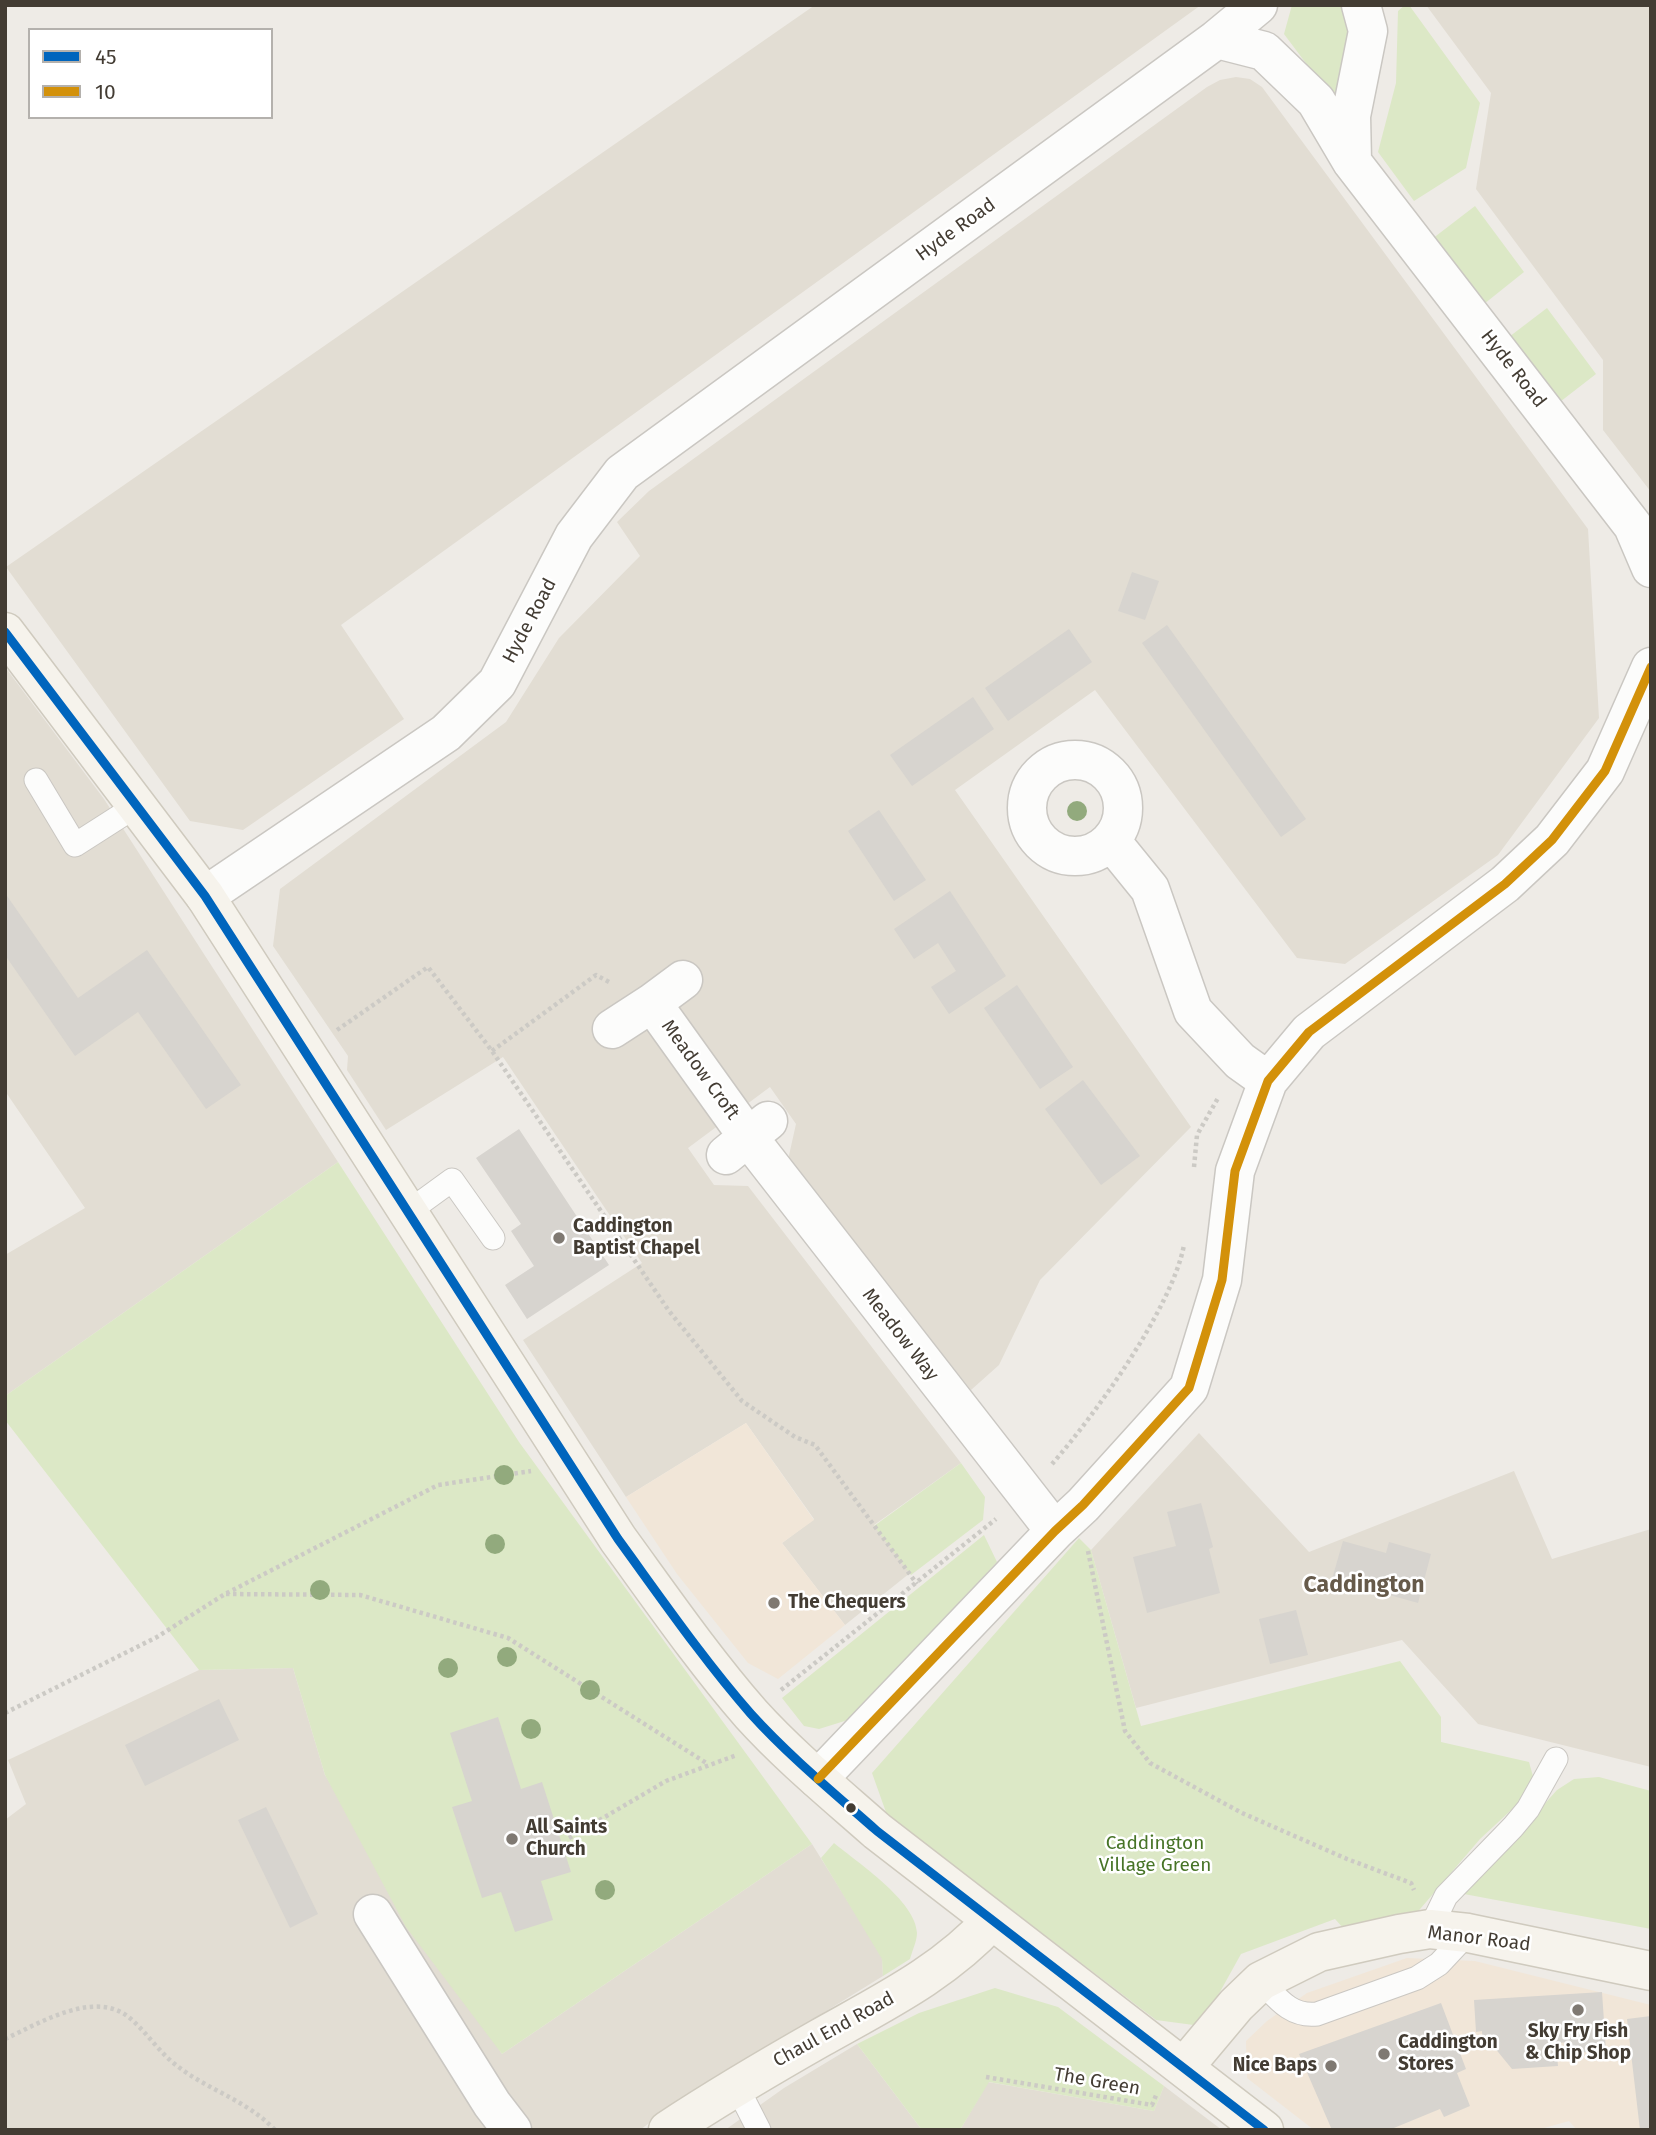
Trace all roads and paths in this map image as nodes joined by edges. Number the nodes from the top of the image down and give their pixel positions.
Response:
1 (1258, 5) edge
2 (1361, 5) edge
3 (1217, 39) junction
4 (1352, 162) junction
5 (1651, 568) edge
6 (5, 632) edge
7 (1651, 667) edge
8 (36, 780) dead end
9 (136, 806) junction
10 (1111, 841) dead end
11 (205, 896) junction
12 (683, 980) dead end
13 (652, 1003) junction
14 (611, 1029) dead end
15 (492, 1051) junction
16 (304, 1052) junction
17 (1254, 1071) junction
18 (747, 1138) joint
19 (1193, 1177) dead end
20 (408, 1212) junction
21 (1185, 1237) dead end
22 (493, 1238) dead end
23 (562, 1455) junction
24 (1024, 1496) junction
25 (1083, 1505) junction
26 (1055, 1531) junction
27 (917, 1584) junction
28 (225, 1594) junction
29 (5, 1713) edge
30 (762, 1725) junction
31 (1556, 1759) dead end
32 (708, 1764) junction
33 (818, 1779) junction
34 (569, 1838) dead end
35 (373, 1914) dead end
36 (992, 1920) junction
37 (1430, 1929) junction
38 (1468, 1933) junction
39 (1651, 1971) edge
40 (1261, 1981) junction
41 (5, 2039) edge
42 (1177, 2062) junction
43 (986, 2077) dead end
44 (736, 2085) junction
45 (1231, 2118) edge
46 (275, 2130) edge
47 (512, 2130) edge
48 (668, 2130) edge
49 (759, 2130) edge
50 (1264, 2130) edge

1 - 3 street
2 - 4 street
3 - 4 street, Hyde Road
3 - 11 street, Hyde Road
4 - 5 street, Hyde Road
6 - 9 street
7 - 17 street
8 - 9 lane
9 - 11 street
10 - 17 street
11 - 16 street
12 - 13 street, Meadow Croft
13 - 14 street, Meadow Croft
13 - 15 path
13 - 18 street, Meadow Croft
15 - 16 path
15 - 27 path
16 - 20 street
17 - 19 path
17 - 25 street
18 - 24 street, Meadow Way
20 - 22 lane
20 - 23 street
21 - 24 path
23 - 28 path
23 - 30 street
24 - 26 street, Meadow Way
24 - 27 path
25 - 26 street
25 - 37 path
26 - 33 street
27 - 30 path
28 - 29 path
28 - 32 path
30 - 32 path
30 - 33 street
31 - 37 lane
32 - 34 path
33 - 36 street
35 - 47 street
36 - 42 street
36 - 44 street, Chaul End Road
37 - 38 street, Manor Road
37 - 40 street, Manor Road
38 - 39 street, Manor Road
38 - 40 lane
40 - 42 street, Manor Road
41 - 46 path
42 - 43 path, The Green
42 - 45 street
44 - 48 street, Chaul End Road
44 - 49 lane
45 - 50 street

